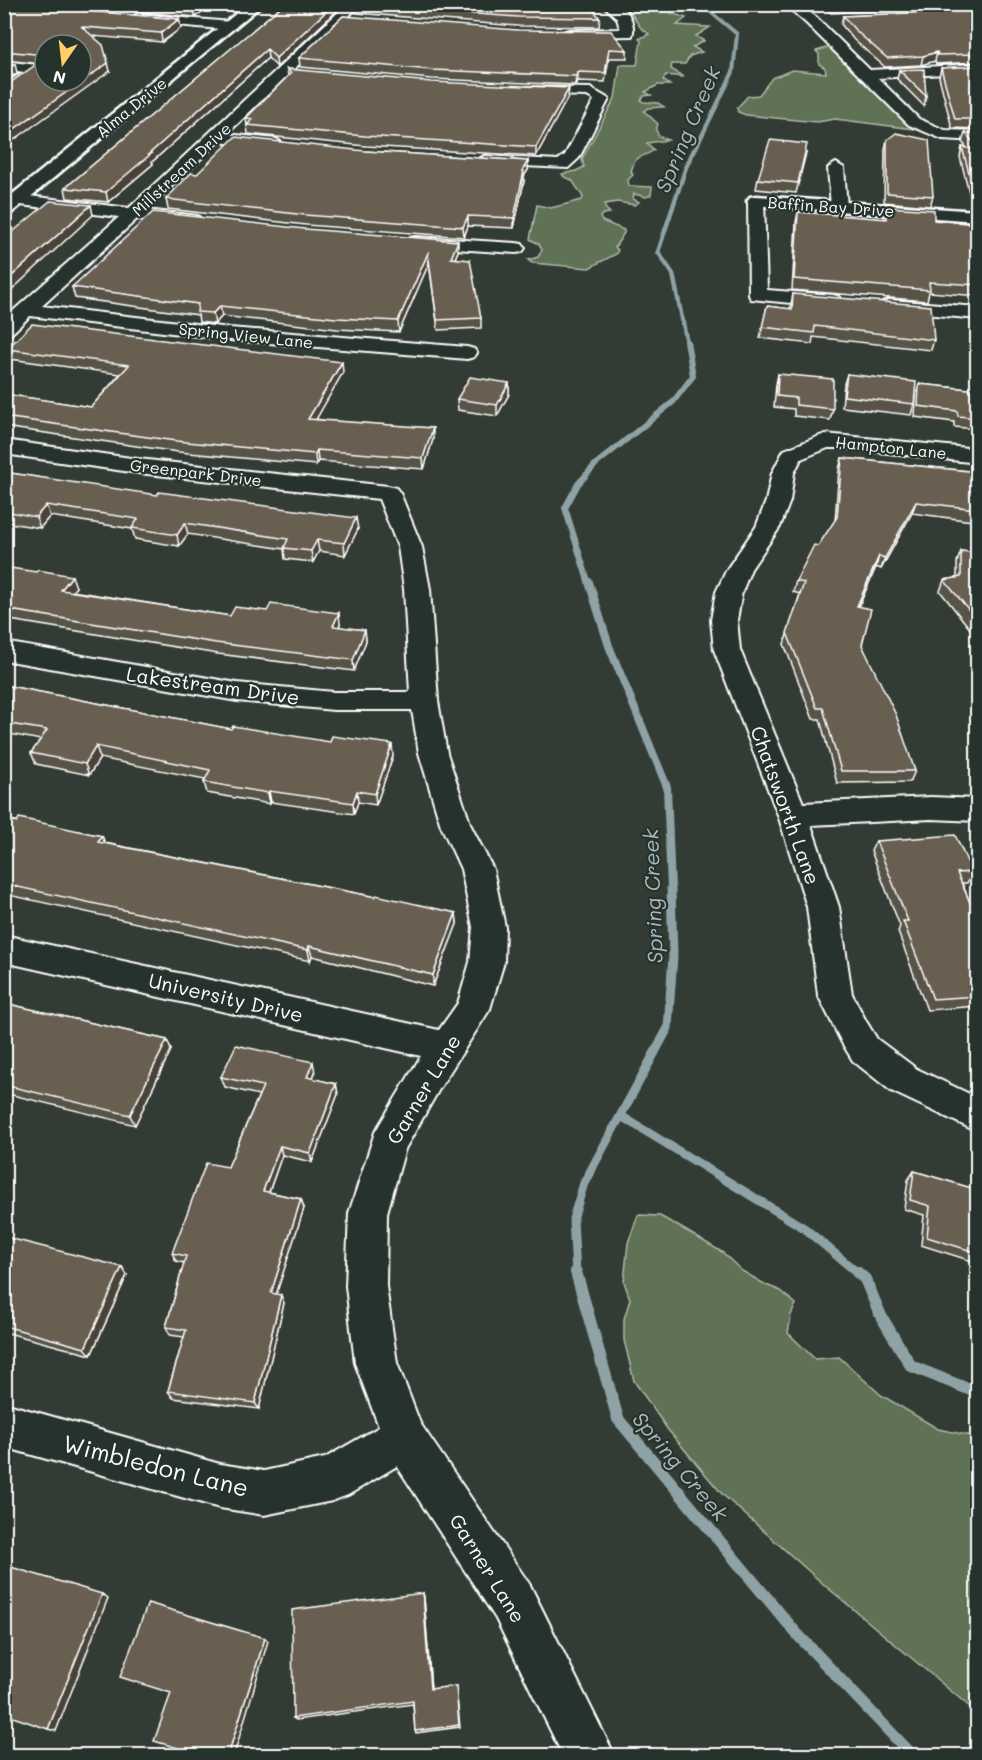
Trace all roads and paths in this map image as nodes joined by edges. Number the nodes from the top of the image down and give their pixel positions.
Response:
1 (257, 4) edge
2 (355, 4) edge
3 (608, 4) edge
4 (790, 4) edge
5 (221, 11) dead end
6 (118, 16) edge
7 (339, 18) junction
8 (835, 19) dead end
9 (363, 20) edge
10 (811, 20) junction
11 (204, 23) junction
12 (231, 26) junction
13 (558, 34) edge
14 (186, 38) dead end
15 (4, 65) edge
16 (978, 68) edge
17 (284, 72) junction
18 (307, 74) edge
19 (865, 75) junction
20 (4, 91) edge
21 (516, 91) edge
22 (978, 136) edge
23 (215, 137) junction
24 (296, 146) edge
25 (463, 160) edge
26 (836, 168) dead end
27 (756, 201) joint
28 (9, 203) edge
29 (839, 207) junction
30 (133, 213) junction
31 (978, 216) edge
32 (214, 222) edge
33 (399, 240) edge
34 (516, 248) dead end
35 (851, 303) edge
36 (874, 305) edge
37 (26, 310) junction
38 (978, 313) edge
39 (4, 330) edge
40 (467, 353) dead end
41 (4, 447) edge
42 (805, 448) joint
43 (978, 456) edge
44 (388, 493) joint
45 (4, 651) edge
46 (424, 701) junction
47 (978, 810) edge
48 (793, 815) junction
49 (4, 948) edge
50 (447, 1047) junction
51 (978, 1116) edge
52 (4, 1425) edge
53 (404, 1437) junction
54 (590, 1755) edge

1 - 12 main road, Alma Drive
2 - 7 street, Millstream Drive
3 - 13 street
4 - 10 street
5 - 11 main road
6 - 11 street
7 - 9 street
7 - 17 street, Millstream Drive
8 - 10 street
10 - 19 street
11 - 12 street
11 - 14 main road
12 - 28 main road, Alma Drive
15 - 20 street
16 - 19 street
17 - 18 street
17 - 23 street, Millstream Drive
19 - 22 street
21 - 25 street
23 - 24 street
23 - 30 street, Millstream Drive
26 - 29 street
27 - 29 main road, Baffin Bay Drive
27 - 35 street
28 - 30 street
29 - 31 main road, Baffin Bay Drive
30 - 32 street
30 - 37 street, Millstream Drive
33 - 34 street
36 - 38 street
37 - 39 street, Millstream Drive
37 - 40 street, Spring View Lane
41 - 44 street, Greenpark Drive
42 - 43 street, Hampton Lane
42 - 48 street, Chatsworth Lane
44 - 46 street, Garner Lane
45 - 46 street, Lakestream Drive
46 - 50 street, Garner Lane
47 - 48 street
48 - 51 street, Chatsworth Lane
49 - 50 street, University Drive
50 - 53 street, Garner Lane
52 - 53 street, Wimbledon Lane
53 - 54 street, Garner Lane

